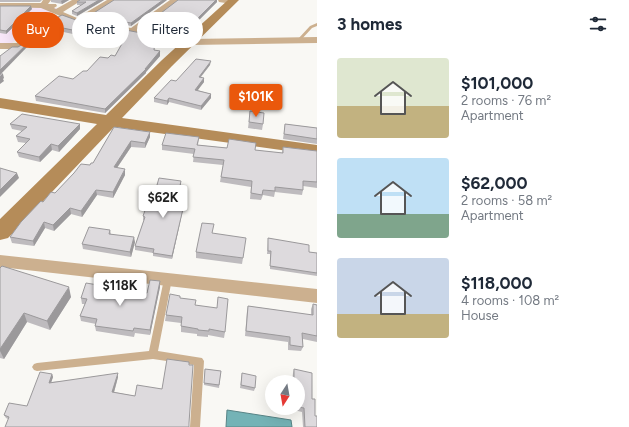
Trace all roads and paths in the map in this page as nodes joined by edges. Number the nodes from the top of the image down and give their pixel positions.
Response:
1 (78, 0) edge
2 (112, 0) edge
3 (175, 0) edge
4 (229, 1) edge
5 (45, 3) edge
6 (0, 5) edge
7 (57, 9) junction
8 (93, 12) edge
9 (72, 18) edge
10 (317, 24) edge
11 (203, 28) edge
12 (129, 30) edge
13 (133, 31) junction
14 (137, 32) edge
15 (299, 40) junction
16 (317, 40) edge
17 (203, 42) edge
18 (0, 46) edge
19 (12, 46) edge
20 (184, 48) edge
21 (0, 103) edge
22 (109, 121) junction
23 (317, 150) edge
24 (0, 232) edge
25 (0, 261) edge
26 (168, 279) junction
27 (317, 296) edge
28 (153, 354) junction
29 (37, 366) dead end
30 (196, 427) edge

1 - 7 street
2 - 8 street
3 - 13 street
4 - 11 main road
5 - 6 street
5 - 7 street
7 - 9 street
10 - 15 lane
12 - 13 street
13 - 14 street
15 - 16 street
15 - 17 street
18 - 19 street
20 - 22 main road
21 - 22 main road
22 - 23 main road
22 - 24 main road
25 - 26 street
26 - 27 street
26 - 28 lane
28 - 29 lane
28 - 30 lane

